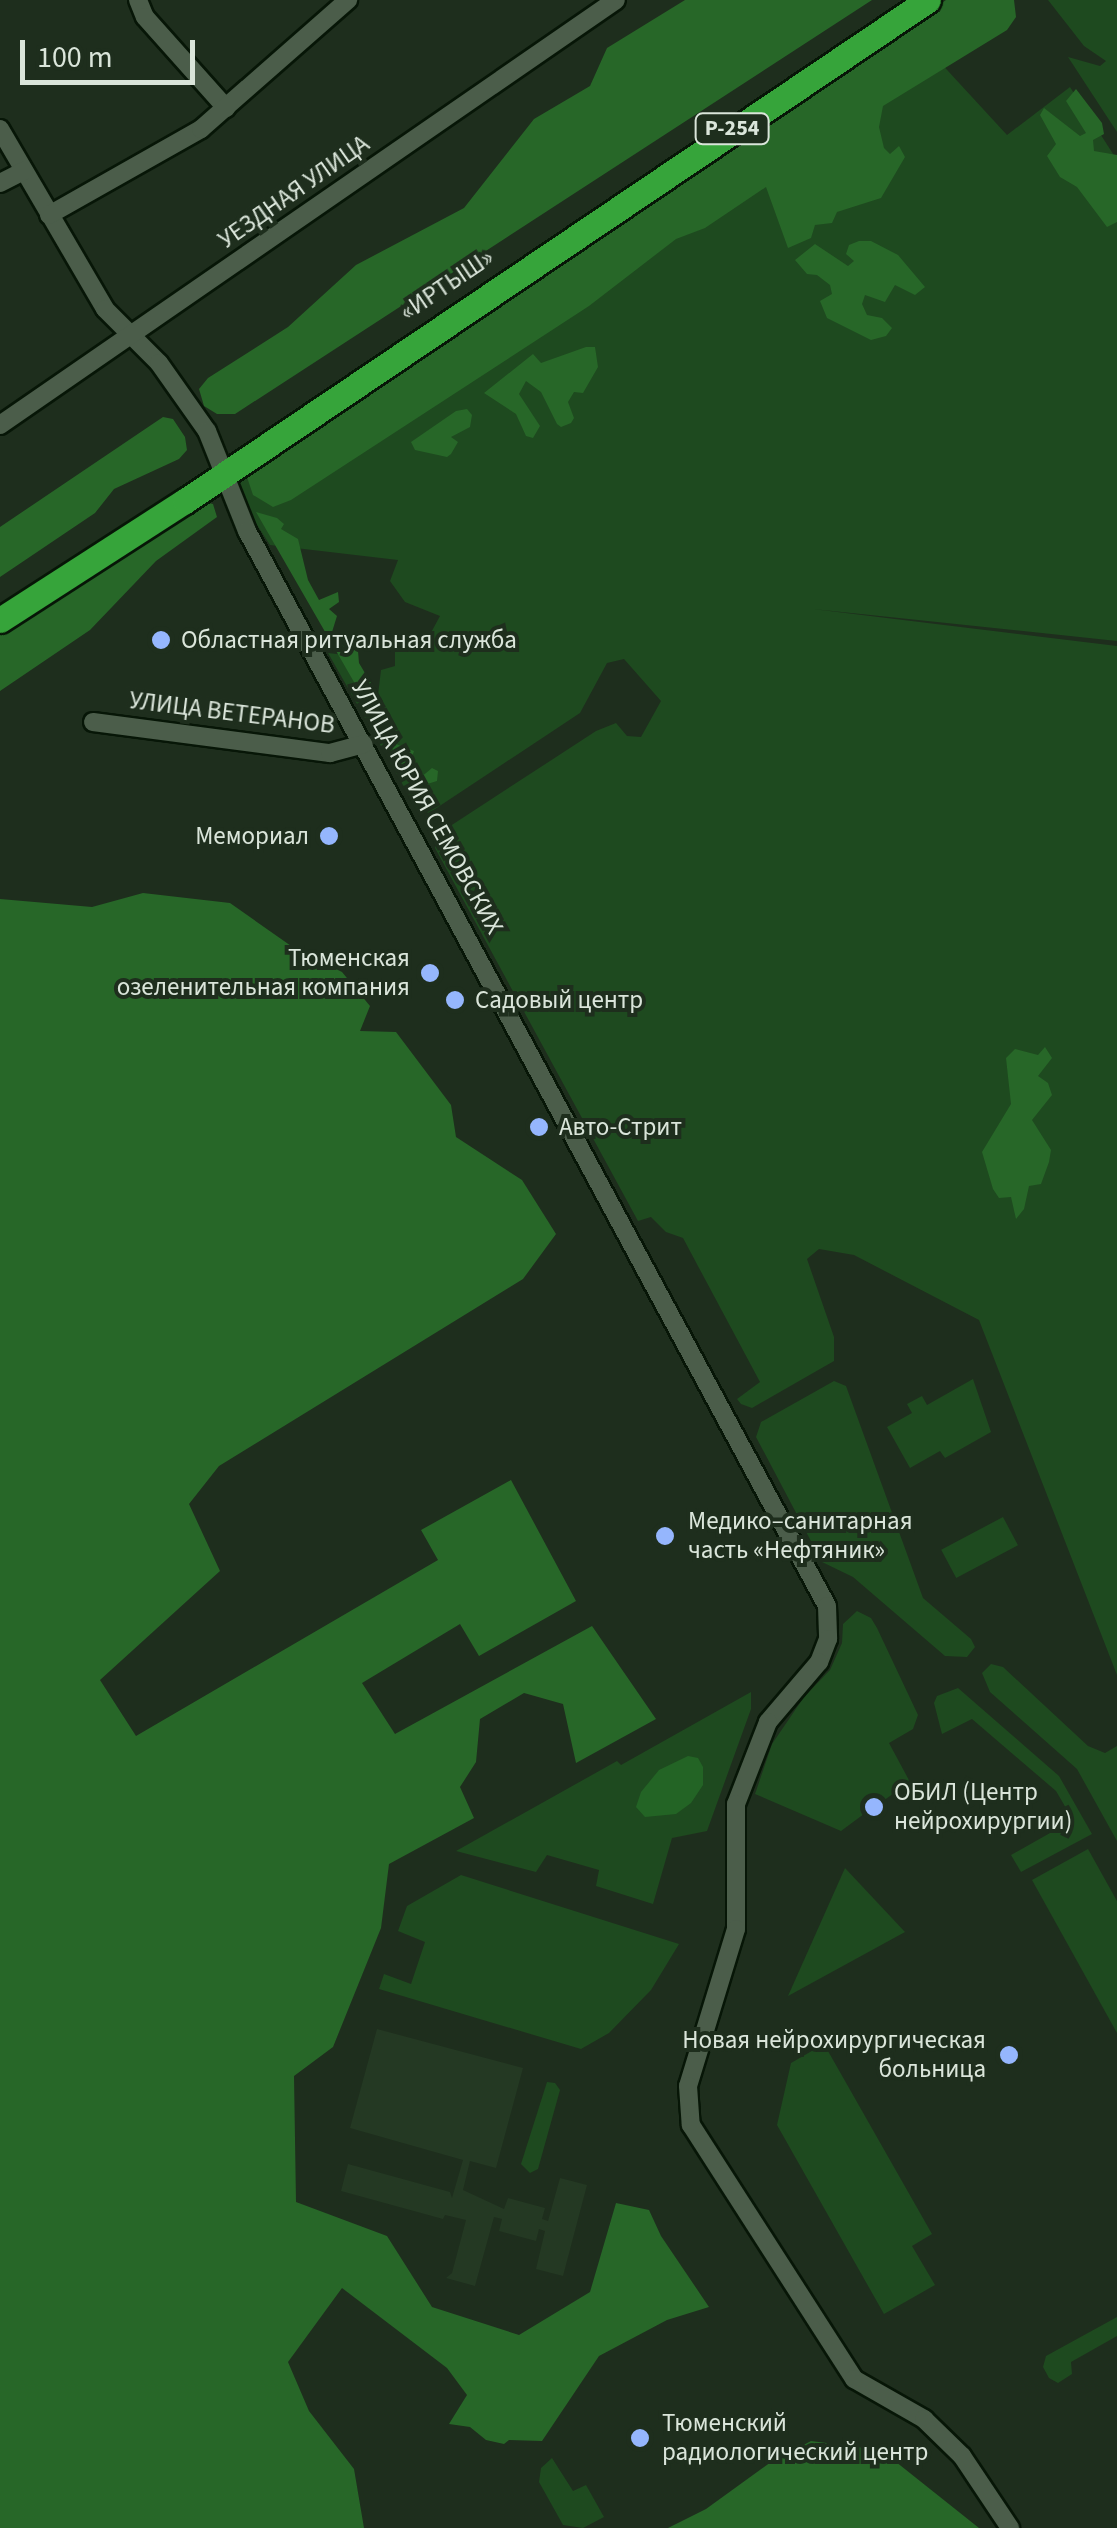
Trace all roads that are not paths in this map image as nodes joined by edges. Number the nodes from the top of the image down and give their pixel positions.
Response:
1 (138, 0) edge
2 (616, 0) edge
3 (902, 0) edge
4 (928, 0) edge
5 (344, 2) edge
6 (226, 108) junction
7 (0, 129) edge
8 (24, 171) junction
9 (0, 183) edge
10 (49, 215) junction
11 (132, 333) junction
12 (0, 424) edge
13 (220, 468) junction
14 (0, 602) edge
15 (0, 620) edge
16 (92, 722) dead end
17 (364, 744) junction
18 (1010, 2528) edge

1 - 6 street
2 - 11 street, УЕЗДНАЯ УЛИЦА
3 - 13 highway, «ИРТЫШ» / Р-254
4 - 13 highway, «ИРТЫШ» / Р-254
5 - 6 street
6 - 10 street
7 - 8 street, УЛИЦА ЮРИЯ СЕМОВСКИХ
8 - 9 street
8 - 10 street, УЛИЦА ЮРИЯ СЕМОВСКИХ
10 - 11 street, УЛИЦА ЮРИЯ СЕМОВСКИХ
11 - 12 street, УЕЗДНАЯ УЛИЦА
11 - 13 street, УЛИЦА ЮРИЯ СЕМОВСКИХ
13 - 14 highway, «ИРТЫШ» / Р-254
13 - 15 highway, «ИРТЫШ» / Р-254
13 - 17 street, УЛИЦА ЮРИЯ СЕМОВСКИХ
16 - 17 street, УЛИЦА ВЕТЕРАНОВ
17 - 18 street, УЛИЦА ЮРИЯ СЕМОВСКИХ

